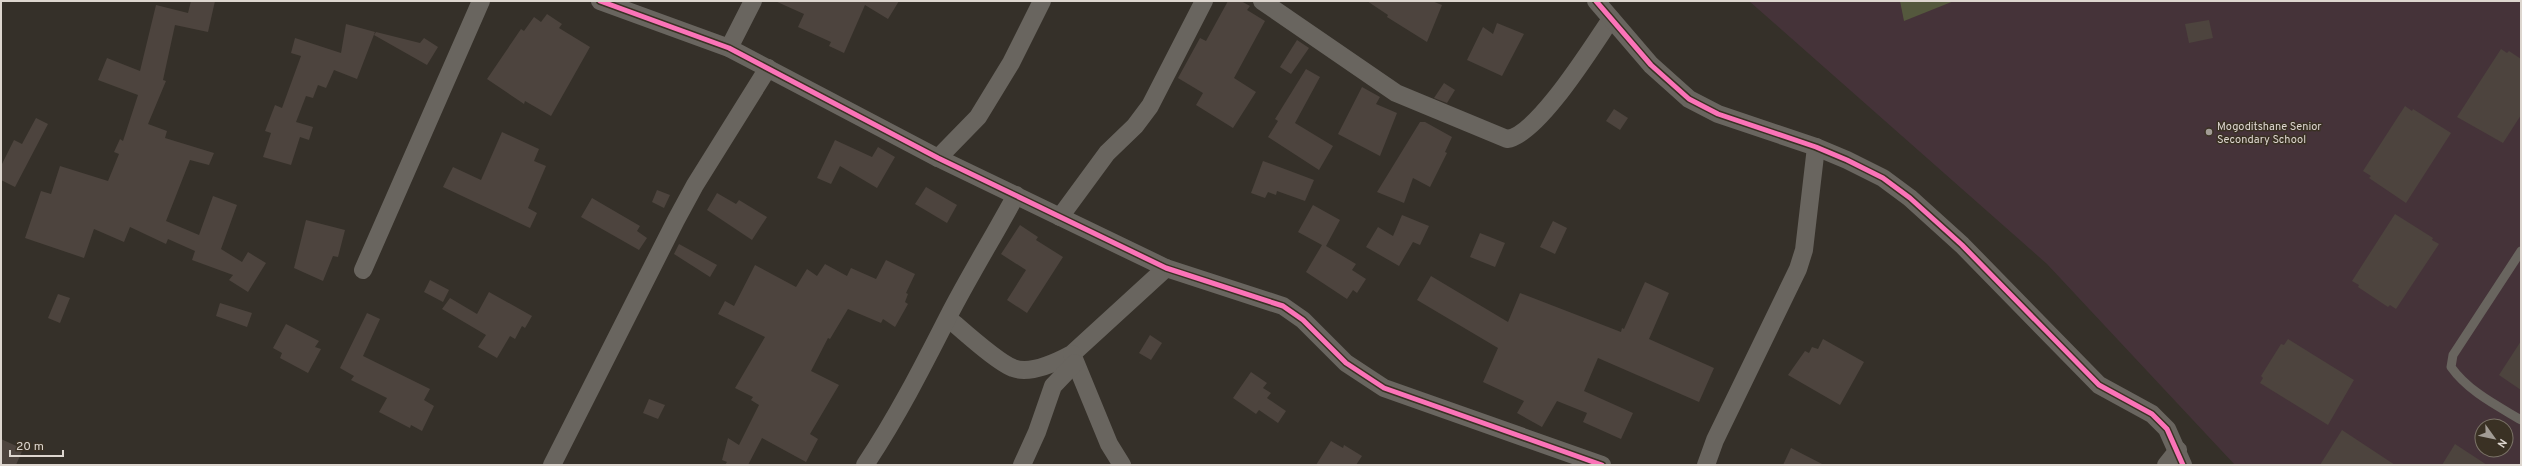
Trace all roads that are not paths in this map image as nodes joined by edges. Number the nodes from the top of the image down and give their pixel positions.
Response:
1 (481, 1) edge
2 (600, 1) edge
3 (753, 1) edge
4 (1042, 1) edge
5 (1204, 1) edge
6 (1262, 1) edge
7 (1596, 1) edge
8 (1611, 19) junction
9 (729, 48) junction
10 (768, 68) junction
11 (1816, 147) junction
12 (938, 158) junction
13 (1016, 195) junction
14 (1060, 217) junction
15 (2521, 251) edge
16 (1166, 268) junction
17 (363, 270) dead end
18 (948, 318) junction
19 (1073, 359) junction
20 (2521, 420) edge
21 (2180, 458) edge
22 (1590, 464) edge
23 (552, 465) edge
24 (865, 465) edge
25 (1022, 465) edge
26 (1122, 465) edge
27 (1706, 465) edge
28 (2166, 465) edge

1 - 17 street
2 - 9 street
3 - 9 street
4 - 12 street
5 - 14 street
6 - 8 street
7 - 8 street
8 - 11 street
9 - 10 street
10 - 12 street
10 - 23 street
11 - 21 street
11 - 27 street
12 - 13 street
13 - 14 street
13 - 18 street
14 - 16 street
15 - 20 lane
16 - 19 street
16 - 22 street
18 - 19 street
18 - 24 street
19 - 25 street
19 - 26 street
21 - 28 street

